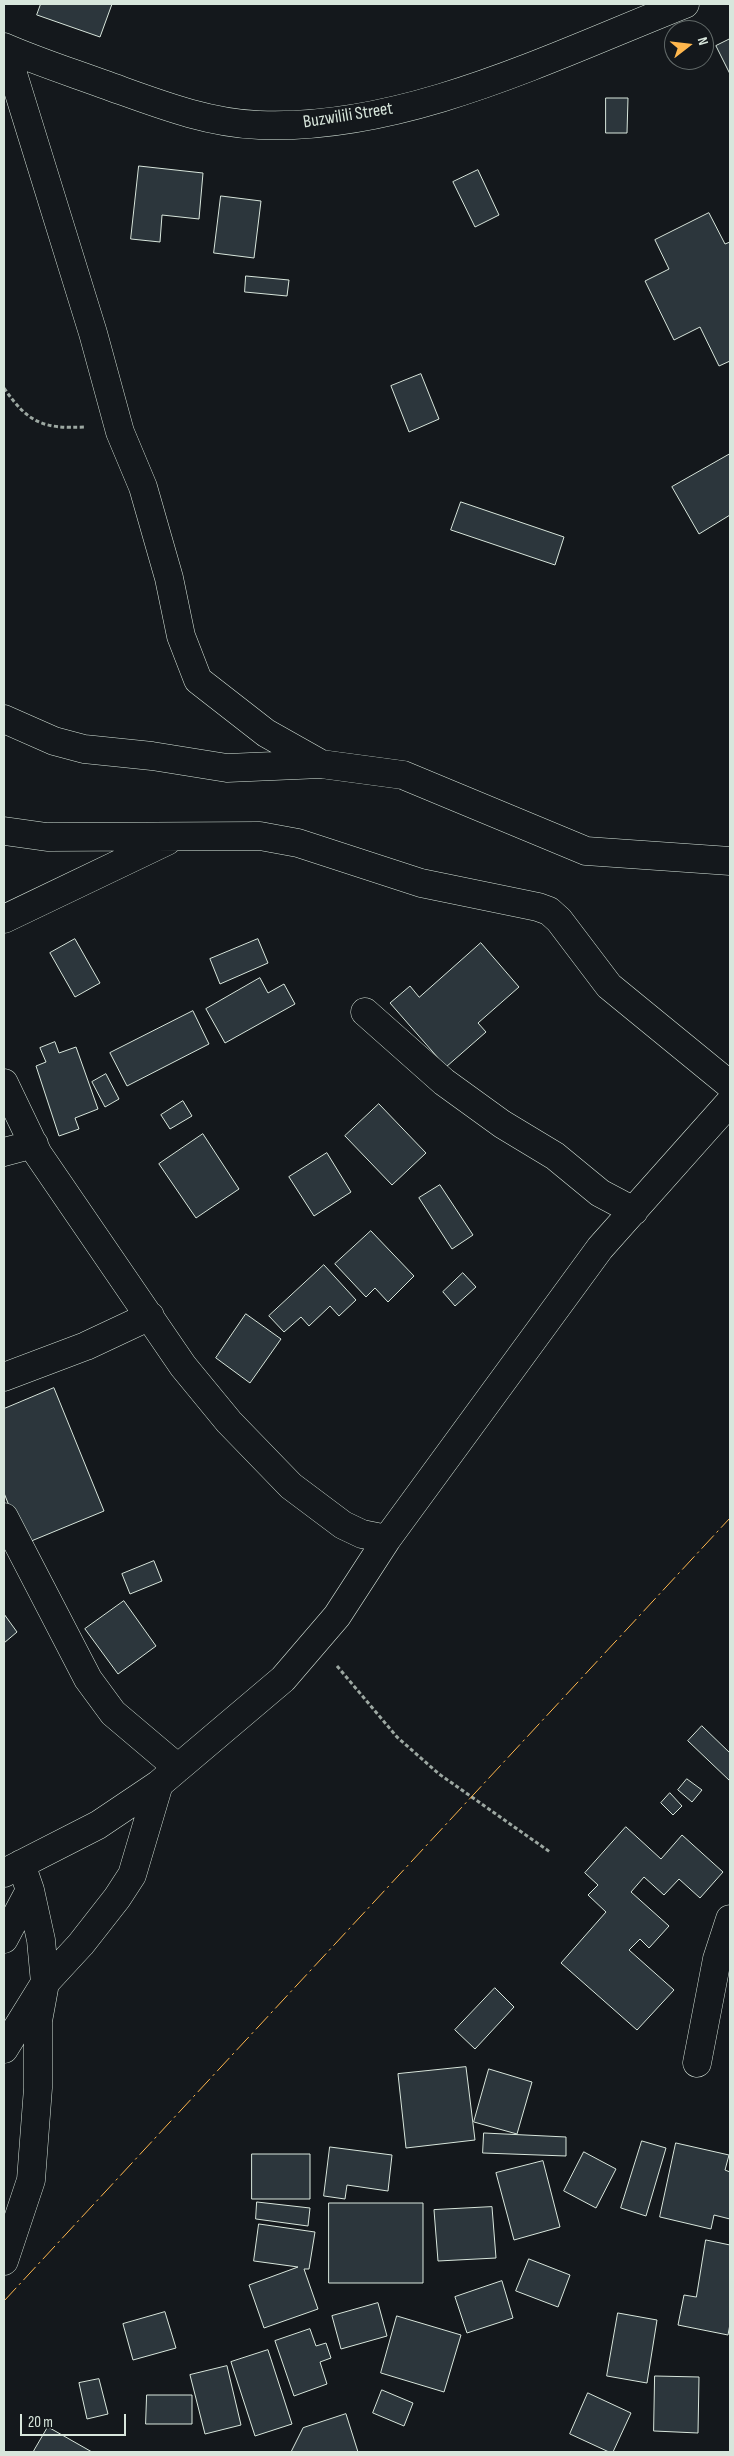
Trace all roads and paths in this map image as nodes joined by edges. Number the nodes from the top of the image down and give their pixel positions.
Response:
1 (685, 4) edge
2 (4, 47) edge
3 (4, 388) edge
4 (120, 432) junction
5 (4, 719) edge
6 (321, 764) junction
7 (4, 831) edge
8 (172, 838) junction
9 (730, 862) edge
10 (4, 919) edge
11 (365, 1012) dead end
12 (4, 1083) edge
13 (730, 1085) edge
14 (730, 1102) edge
15 (34, 1144) junction
16 (4, 1152) edge
17 (634, 1211) junction
18 (150, 1316) junction
19 (4, 1377) edge
20 (4, 1517) edge
21 (387, 1539) junction
22 (315, 1641) junction
23 (169, 1776) junction
24 (550, 1852) dead end
25 (12, 1868) edge
26 (30, 1890) junction
27 (730, 1918) edge
28 (4, 1939) edge
29 (45, 1983) junction
30 (4, 2049) edge
31 (697, 2063) dead end
32 (4, 2261) edge

1 - 2 street, Buzwilili Street
2 - 4 street
3 - 4 path
4 - 6 street
5 - 6 street
6 - 9 street
7 - 8 street
8 - 10 street
8 - 13 street
11 - 17 street
12 - 15 street
14 - 17 street
15 - 16 street
15 - 18 street
17 - 21 street
18 - 19 street
18 - 21 street
20 - 23 street
21 - 22 street
22 - 23 street
22 - 24 path
23 - 25 street
23 - 29 street
25 - 26 street
26 - 28 street
26 - 29 street
27 - 31 street
29 - 30 street
29 - 32 street

